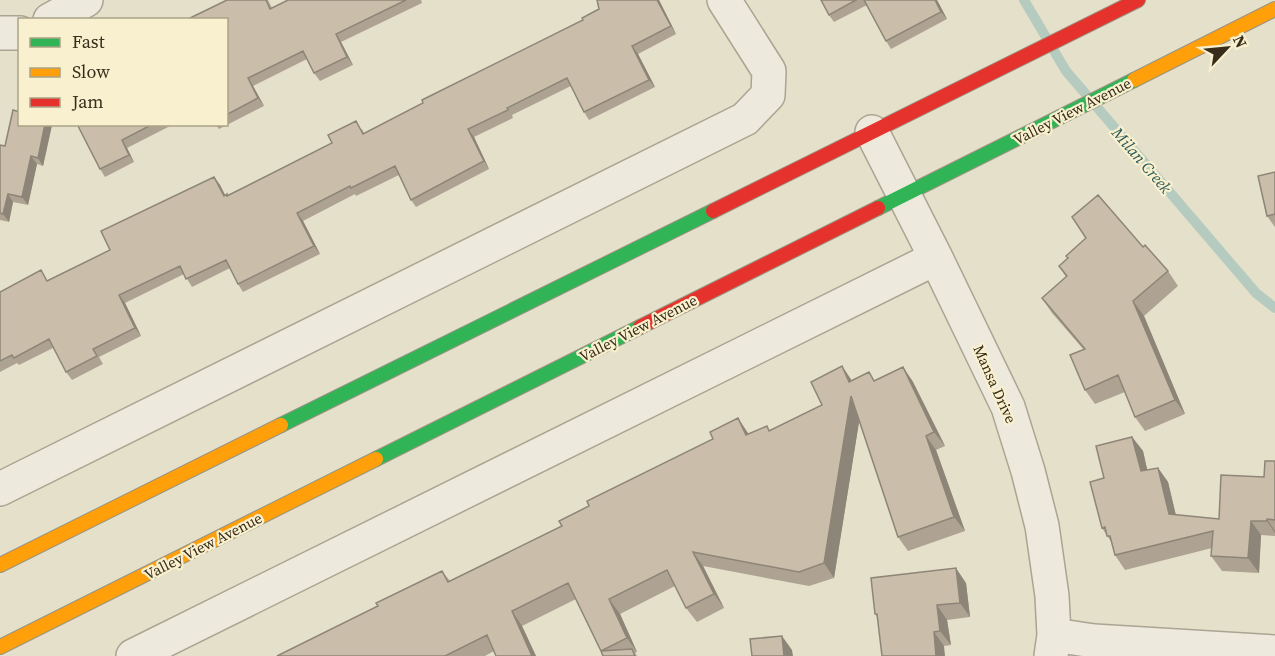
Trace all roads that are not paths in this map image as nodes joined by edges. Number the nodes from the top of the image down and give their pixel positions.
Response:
1 (86, 0) edge
2 (724, 0) edge
3 (1138, 0) edge
4 (1275, 9) edge
5 (54, 18) edge
6 (0, 33) edge
7 (18, 33) edge
8 (872, 132) junction
9 (904, 195) junction
10 (936, 258) junction
11 (0, 489) edge
12 (0, 565) edge
13 (1052, 645) edge
14 (0, 647) edge
15 (1275, 652) edge
16 (133, 656) edge

1 - 5 street
2 - 11 street
3 - 8 main road
4 - 9 main road, Valley View Avenue
6 - 7 street
8 - 9 street, Mansa Drive
8 - 12 main road
9 - 10 street, Mansa Drive
9 - 14 main road, Valley View Avenue
10 - 13 street, Mansa Drive
10 - 16 street
13 - 15 street

